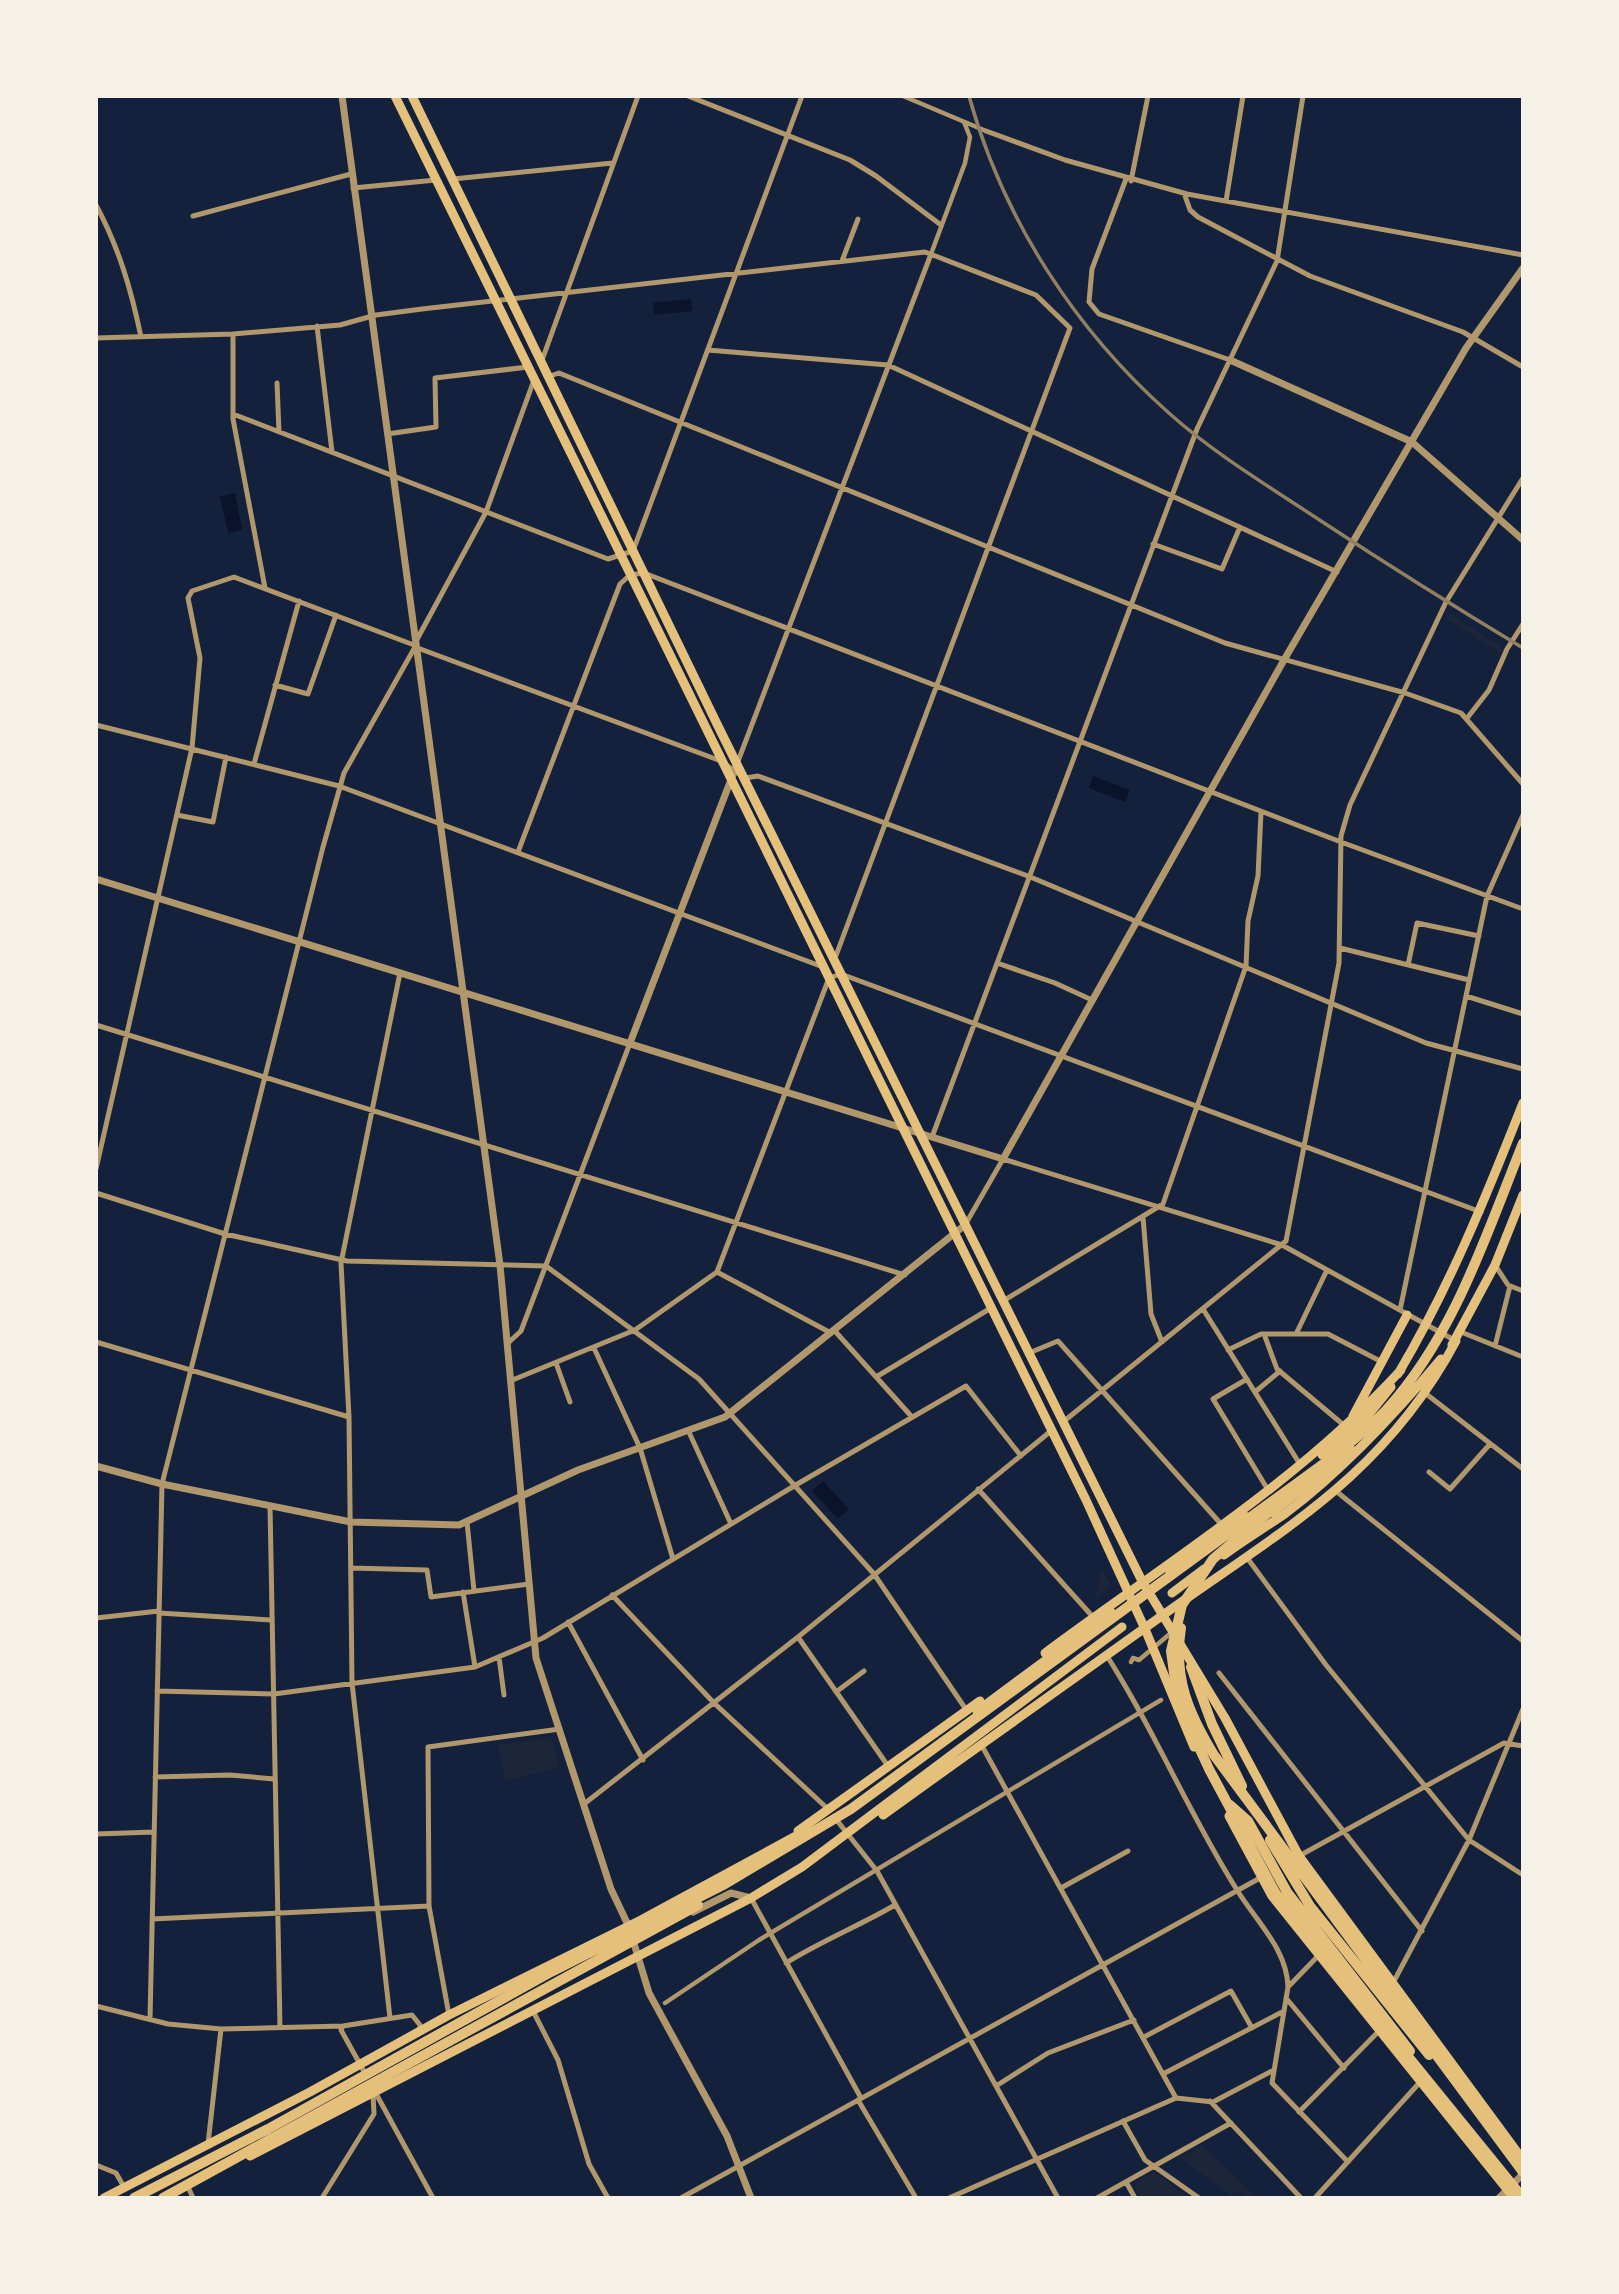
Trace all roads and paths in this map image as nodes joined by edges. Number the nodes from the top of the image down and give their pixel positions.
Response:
1 (342, 96) edge
2 (394, 96) edge
3 (412, 96) edge
4 (638, 96) edge
5 (688, 96) edge
6 (802, 96) edge
7 (903, 96) edge
8 (1148, 96) edge
9 (1243, 96) edge
10 (1303, 96) edge
11 (964, 122) junction
12 (986, 131) joint
13 (786, 135) junction
14 (613, 163) junction
15 (351, 174) junction
16 (453, 179) junction
17 (436, 180) junction
18 (1128, 180) junction
19 (354, 188) junction
20 (1184, 193) junction
21 (1226, 201) junction
22 (96, 205) edge
23 (1287, 213) junction
24 (193, 216) dead end
25 (858, 219) dead end
26 (941, 225) junction
27 (931, 254) junction
28 (1523, 255) edge
29 (842, 261) junction
30 (1277, 261) junction
31 (1523, 268) edge
32 (737, 272) junction
33 (567, 291) junction
34 (494, 300) junction
35 (512, 300) junction
36 (371, 317) junction
37 (317, 326) junction
38 (233, 334) junction
39 (141, 337) junction
40 (96, 338) edge
41 (1472, 338) junction
42 (708, 350) junction
43 (1230, 360) junction
44 (540, 363) junction
45 (888, 365) junction
46 (528, 366) junction
47 (1523, 367) edge
48 (547, 377) junction
49 (535, 380) junction
50 (277, 383) dead end
51 (233, 414) junction
52 (680, 422) junction
53 (1032, 430) junction
54 (279, 432) junction
55 (387, 434) junction
56 (1412, 442) junction
57 (332, 452) junction
58 (393, 476) junction
59 (1523, 478) edge
60 (842, 488) junction
61 (1171, 495) junction
62 (486, 512) junction
63 (1497, 517) junction
64 (1240, 527) junction
65 (1523, 540) edge
66 (1153, 544) junction
67 (989, 547) junction
68 (633, 551) junction
69 (621, 556) junction
70 (1337, 572) junction
71 (644, 573) junction
72 (630, 575) junction
73 (265, 588) junction
74 (299, 601) junction
75 (1130, 604) junction
76 (336, 615) junction
77 (1523, 624) edge
78 (789, 629) junction
79 (414, 646) junction
80 (1284, 660) junction
81 (275, 685) junction
82 (936, 686) junction
83 (1405, 693) junction
84 (574, 705) junction
85 (1468, 718) junction
86 (96, 725) edge
87 (1079, 742) junction
88 (192, 748) junction
89 (226, 757) junction
90 (721, 761) junction
91 (254, 764) junction
92 (734, 772) junction
93 (746, 779) junction
94 (1523, 784) edge
95 (339, 786) junction
96 (1208, 792) junction
97 (1261, 812) junction
98 (177, 815) junction
99 (1523, 815) edge
100 (439, 822) junction
101 (885, 824) junction
102 (1340, 842) junction
103 (518, 852) junction
104 (1028, 876) junction
105 (96, 879) edge
106 (1487, 896) junction
107 (158, 898) junction
108 (1523, 909) edge
109 (679, 912) junction
110 (1136, 921) junction
111 (1479, 936) junction
112 (298, 942) junction
113 (1340, 948) junction
114 (834, 961) junction
115 (997, 963) junction
116 (1408, 965) junction
117 (1246, 966) junction
118 (823, 967) junction
119 (400, 973) junction
120 (841, 974) junction
121 (828, 978) junction
122 (1469, 980) junction
123 (462, 992) junction
124 (1466, 996) junction
125 (1092, 1000) junction
126 (1332, 1001) junction
127 (1523, 1014) edge
128 (974, 1024) junction
129 (96, 1025) edge
130 (126, 1034) junction
131 (630, 1043) junction
132 (1454, 1050) junction
133 (1060, 1056) junction
134 (1523, 1069) edge
135 (265, 1077) junction
136 (785, 1091) junction
137 (1523, 1103) edge
138 (1196, 1107) junction
139 (371, 1110) junction
140 (903, 1129) junction
141 (922, 1134) junction
142 (932, 1137) junction
143 (1523, 1143) edge
144 (484, 1144) junction
145 (1304, 1147) junction
146 (1523, 1155) edge
147 (1003, 1159) junction
148 (96, 1170) edge
149 (580, 1174) junction
150 (1424, 1192) junction
151 (96, 1193) edge
152 (1523, 1195) edge
153 (1158, 1207) junction
154 (1480, 1212) junction
155 (1143, 1217) junction
156 (1518, 1220) edge
157 (736, 1223) junction
158 (965, 1225) junction
159 (225, 1234) junction
160 (955, 1235) junction
161 (1282, 1245) junction
162 (341, 1259) junction
163 (500, 1265) junction
164 (1495, 1265) junction
165 (546, 1266) junction
166 (1327, 1270) junction
167 (717, 1272) junction
168 (905, 1275) junction
169 (1510, 1286) junction
170 (1523, 1291) edge
171 (1003, 1301) junction
172 (991, 1308) junction
173 (1203, 1309) junction
174 (1403, 1312) junction
175 (1425, 1324) junction
176 (635, 1331) junction
177 (833, 1332) junction
178 (1264, 1334) junction
179 (1296, 1334) junction
180 (1459, 1336) junction
181 (96, 1342) edge
182 (1162, 1342) junction
183 (507, 1344) junction
184 (1495, 1346) junction
185 (594, 1348) junction
186 (1228, 1350) junction
187 (1029, 1353) junction
188 (1523, 1357) edge
189 (1382, 1362) junction
190 (555, 1363) junction
191 (1401, 1370) junction
192 (190, 1371) junction
193 (1280, 1371) junction
194 (876, 1377) junction
195 (1247, 1379) junction
196 (510, 1381) junction
197 (1102, 1391) junction
198 (1255, 1392) junction
199 (1425, 1393) junction
200 (570, 1402) dead end
201 (728, 1415) junction
202 (349, 1417) junction
203 (912, 1417) junction
204 (1063, 1422) junction
205 (1375, 1424) junction
206 (1347, 1425) junction
207 (688, 1430) junction
208 (1051, 1431) junction
209 (1490, 1444) junction
210 (640, 1448) junction
211 (1021, 1456) junction
212 (96, 1466) edge
213 (1301, 1466) junction
214 (1523, 1469) edge
215 (1429, 1472) dead end
216 (162, 1483) junction
217 (794, 1486) junction
218 (978, 1489) junction
219 (1268, 1490) junction
220 (1337, 1492) junction
221 (522, 1499) junction
222 (270, 1506) junction
223 (351, 1522) junction
224 (467, 1522) junction
225 (731, 1524) junction
226 (1221, 1524) junction
227 (673, 1559) junction
228 (1248, 1559) junction
229 (351, 1569) junction
230 (1169, 1570) dead end
231 (874, 1574) junction
232 (1142, 1581) junction
233 (529, 1584) junction
234 (474, 1591) junction
235 (463, 1592) junction
236 (1128, 1592) junction
237 (1172, 1593) dead end
238 (612, 1595) junction
239 (159, 1612) junction
240 (1111, 1612) dead end
241 (1163, 1615) junction
242 (1093, 1617) junction
243 (96, 1618) edge
244 (271, 1620) junction
245 (568, 1622) junction
246 (1185, 1625) dead end
247 (1122, 1627) dead end
248 (1145, 1629) junction
249 (797, 1637) junction
250 (1523, 1641) edge
251 (534, 1642) junction
252 (1107, 1656) junction
253 (499, 1657) junction
254 (1131, 1662) dead end
255 (475, 1667) junction
256 (1191, 1667) junction
257 (864, 1671) dead end
258 (1219, 1673) dead end
259 (352, 1683) junction
260 (157, 1690) junction
261 (836, 1692) junction
262 (274, 1694) junction
263 (505, 1695) dead end
264 (1161, 1700) dead end
265 (714, 1703) junction
266 (1523, 1709) edge
267 (967, 1711) junction
268 (1139, 1713) junction
269 (560, 1729) junction
270 (1509, 1743) junction
271 (982, 1746) junction
272 (1523, 1746) edge
273 (643, 1760) junction
274 (888, 1766) junction
275 (155, 1777) junction
276 (274, 1779) junction
277 (1425, 1786) junction
278 (1008, 1794) junction
279 (1219, 1796) junction
280 (584, 1804) junction
281 (831, 1812) junction
282 (154, 1832) junction
283 (1343, 1832) junction
284 (96, 1834) edge
285 (848, 1834) junction
286 (1469, 1840) junction
287 (1128, 1851) dead end
288 (1299, 1856) junction
289 (877, 1871) junction
290 (1523, 1875) edge
291 (1260, 1878) junction
292 (1061, 1888) junction
293 (1237, 1890) junction
294 (751, 1898) junction
295 (690, 1901) junction
296 (895, 1905) junction
297 (429, 1906) junction
298 (377, 1909) junction
299 (278, 1913) junction
300 (152, 1919) junction
301 (629, 1927) junction
302 (1422, 1931) junction
303 (770, 1934) junction
304 (636, 1955) junction
305 (1318, 1956) junction
306 (786, 1963) junction
307 (1104, 1964) junction
308 (1393, 1983) junction
309 (1288, 1987) junction
310 (1286, 1998) junction
311 (665, 2003) dead end
312 (96, 2006) edge
313 (533, 2011) junction
314 (1284, 2011) junction
315 (449, 2015) junction
316 (390, 2018) junction
317 (150, 2019) junction
318 (1134, 2020) junction
319 (343, 2026) junction
320 (280, 2028) junction
321 (1252, 2028) junction
322 (221, 2029) junction
323 (1379, 2031) junction
324 (420, 2032) junction
325 (969, 2038) junction
326 (1144, 2038) junction
327 (360, 2064) junction
328 (1344, 2068) junction
329 (1272, 2071) junction
330 (1163, 2074) junction
331 (1421, 2081) junction
332 (996, 2086) junction
333 (374, 2091) junction
334 (1176, 2098) junction
335 (860, 2099) junction
336 (292, 2101) junction
337 (1210, 2101) junction
338 (1299, 2112) junction
339 (1123, 2121) junction
340 (250, 2122) junction
341 (1231, 2123) junction
342 (307, 2126) junction
343 (208, 2144) junction
344 (264, 2148) junction
345 (1037, 2159) junction
346 (1348, 2162) junction
347 (96, 2165) edge
348 (740, 2165) junction
349 (1155, 2166) junction
350 (1522, 2168) edge
351 (1503, 2172) junction
352 (1126, 2182) junction
353 (124, 2187) junction
354 (1507, 2189) junction
355 (191, 2193) edge
356 (1522, 2197) edge
357 (104, 2198) edge
358 (135, 2198) edge
359 (163, 2198) edge
360 (172, 2198) edge
361 (322, 2198) edge
362 (433, 2198) edge
363 (608, 2198) edge
364 (681, 2198) edge
365 (751, 2198) edge
366 (916, 2198) edge
367 (949, 2198) edge
368 (1058, 2198) edge
369 (1097, 2198) edge
370 (1135, 2198) edge
371 (1199, 2198) edge
372 (1301, 2198) edge
373 (1315, 2198) edge
374 (1499, 2198) edge
375 (1514, 2198) edge

1 - 15 street
2 - 17 main road
3 - 16 main road
4 - 14 street
5 - 13 street
6 - 13 street
7 - 11 street
8 - 18 street
9 - 21 street
10 - 23 street
11 - 12 street
11 - 26 street
12 - 18 street
13 - 26 street
13 - 32 street
14 - 16 street
14 - 33 street
15 - 19 street
15 - 24 street
16 - 35 main road
17 - 19 street
17 - 34 main road
18 - 20 street
18 - 43 street
19 - 36 street
20 - 21 street
20 - 30 street
21 - 23 street
22 - 39 street
23 - 28 street
23 - 30 street
25 - 29 street
26 - 27 street
27 - 29 street
27 - 45 street
27 - 53 street
29 - 32 street
30 - 41 street
30 - 43 street
31 - 41 street
32 - 33 street
32 - 42 street
33 - 35 street
33 - 44 street
34 - 35 street
34 - 36 street
34 - 46 main road
35 - 44 main road
36 - 37 street
36 - 55 street
37 - 38 street
37 - 57 street
38 - 39 street
38 - 51 street
39 - 40 street
41 - 47 street
41 - 56 street
42 - 45 street
42 - 52 street
43 - 56 street
43 - 61 street
44 - 48 main road
45 - 53 street
45 - 60 street
46 - 49 main road
46 - 55 street
48 - 52 street
48 - 68 main road
49 - 62 street
49 - 69 main road
50 - 54 street
51 - 54 street
51 - 73 street
52 - 60 street
52 - 68 street
53 - 61 street
53 - 67 street
54 - 57 street
55 - 58 street
56 - 63 street
56 - 70 street
57 - 58 street
58 - 62 street
58 - 79 street
59 - 63 street
60 - 67 street
60 - 78 street
61 - 64 street
61 - 66 street
62 - 69 street
62 - 79 street
63 - 65 street
63 - 83 street
64 - 66 street
64 - 70 street
66 - 75 street
67 - 75 street
67 - 82 street
68 - 69 street
68 - 71 main road
69 - 72 main road
70 - 80 street
71 - 72 street
71 - 78 street
71 - 92 main road
72 - 84 street
72 - 90 main road
73 - 74 street
73 - 88 street
74 - 76 street
74 - 81 street
75 - 80 street
75 - 87 street
76 - 79 street
76 - 81 street
77 - 85 street
78 - 82 street
78 - 92 street
79 - 84 street
79 - 95 street
79 - 100 street
80 - 83 street
80 - 96 street
81 - 91 street
82 - 87 street
82 - 101 street
83 - 85 street
83 - 102 street
84 - 90 street
84 - 103 street
85 - 94 street
86 - 88 street
87 - 96 street
87 - 104 street
88 - 89 street
88 - 98 street
89 - 91 street
89 - 98 street
90 - 92 main road
91 - 95 street
92 - 93 main road
92 - 109 street
92 - 118 main road
93 - 101 street
93 - 114 main road
95 - 100 street
95 - 112 street
96 - 97 street
96 - 110 street
97 - 102 street
97 - 117 street
98 - 107 street
99 - 106 street
100 - 103 street
100 - 123 street
101 - 104 street
101 - 114 street
102 - 106 street
102 - 113 street
103 - 109 street
104 - 110 street
104 - 115 street
105 - 107 street
106 - 108 street
106 - 111 street
107 - 112 street
107 - 130 street
109 - 118 street
109 - 131 street
110 - 117 street
110 - 125 street
111 - 116 street
111 - 122 street
112 - 119 street
112 - 135 street
113 - 116 street
113 - 126 street
114 - 120 main road
115 - 125 street
115 - 128 street
116 - 122 street
117 - 126 street
117 - 138 street
118 - 121 main road
119 - 123 street
119 - 139 street
120 - 121 street
120 - 128 street
120 - 141 main road
121 - 136 street
121 - 140 main road
122 - 124 street
123 - 131 street
123 - 144 street
124 - 127 street
124 - 132 street
125 - 133 street
126 - 132 street
126 - 145 street
128 - 133 street
128 - 142 street
129 - 130 street
130 - 135 street
130 - 148 street
131 - 136 street
131 - 149 street
132 - 134 street
132 - 150 street
133 - 138 street
133 - 147 street
135 - 139 street
135 - 159 street
136 - 140 street
136 - 157 street
137 - 154 main road
138 - 145 street
138 - 153 street
139 - 144 street
139 - 162 street
140 - 141 street
140 - 160 main road
141 - 142 street
141 - 158 main road
142 - 147 street
143 - 205 highway
144 - 149 street
144 - 163 street
145 - 150 street
145 - 161 street
146 - 205 highway
147 - 153 street
147 - 158 street
149 - 157 street
149 - 165 street
150 - 154 street
150 - 174 street
151 - 159 street
152 - 156 main road
153 - 155 street
153 - 161 street
154 - 175 main road
155 - 171 street
155 - 182 street
156 - 164 main road
157 - 167 street
157 - 168 street
158 - 160 street
158 - 171 main road
159 - 162 street
159 - 192 street
160 - 168 street
160 - 172 main road
161 - 166 street
161 - 173 street
162 - 163 street
162 - 202 street
163 - 165 street
163 - 183 street
164 - 169 street
164 - 180 main road
165 - 176 street
165 - 183 street
166 - 174 street
166 - 179 street
167 - 176 street
167 - 177 street
168 - 177 street
169 - 170 street
169 - 184 street
171 - 187 main road
172 - 194 street
172 - 208 main road
173 - 182 street
173 - 186 street
174 - 175 street
174 - 189 main road
175 - 180 street
175 - 191 main road
176 - 185 street
176 - 201 street
177 - 194 street
177 - 201 street
178 - 179 street
178 - 186 street
178 - 193 street
179 - 189 street
180 - 184 street
180 - 199 main road
180 - 237 main road
181 - 192 street
182 - 197 street
183 - 196 street
184 - 188 street
185 - 190 street
185 - 210 street
186 - 195 street
187 - 197 street
187 - 204 main road
189 - 206 main road
190 - 196 street
190 - 200 street
191 - 206 main road
191 - 230 main road
192 - 202 street
192 - 216 street
193 - 198 street
193 - 206 street
194 - 203 street
195 - 198 street
195 - 219 street
196 - 221 street
197 - 204 street
197 - 226 street
198 - 213 street
199 - 209 street
199 - 220 main road
201 - 207 street
201 - 217 street
202 - 223 street
203 - 211 street
203 - 217 street
204 - 232 main road
205 - 295 highway
205 - 350 highway
205 - 351 highway
205 - 359 highway
206 - 213 main road
207 - 210 street
207 - 225 street
208 - 211 street
208 - 236 main road
209 - 214 street
209 - 215 street
210 - 221 street
210 - 227 street
211 - 218 street
212 - 216 street
213 - 219 main road
216 - 222 street
216 - 239 street
217 - 225 street
217 - 231 street
218 - 231 street
218 - 242 street
219 - 226 main road
220 - 228 main road
220 - 250 street
221 - 224 street
221 - 233 street
222 - 223 street
222 - 244 street
223 - 224 street
223 - 229 street
224 - 234 street
225 - 227 street
226 - 232 main road
227 - 238 street
228 - 241 main road
228 - 277 street
229 - 235 street
229 - 259 street
231 - 249 street
231 - 267 street
232 - 236 main road
232 - 241 main road
233 - 234 street
233 - 251 street
234 - 235 street
235 - 255 street
236 - 242 main road
236 - 248 main road
238 - 245 street
238 - 265 street
239 - 243 street
239 - 244 street
239 - 260 street
240 - 281 main road
241 - 248 main road
241 - 256 main road
242 - 267 main road
244 - 262 street
245 - 251 street
245 - 273 street
246 - 254 street
247 - 285 main road
248 - 252 main road
248 - 279 main road
249 - 261 street
249 - 265 street
251 - 253 street
251 - 269 street
252 - 268 street
252 - 271 main road
253 - 255 street
253 - 263 street
255 - 259 street
256 - 288 main road
256 - 350 highway
257 - 261 street
258 - 283 street
259 - 262 street
259 - 298 street
260 - 262 street
260 - 275 street
261 - 274 street
262 - 276 street
264 - 268 street
265 - 273 street
265 - 281 street
266 - 270 street
267 - 274 main road
268 - 278 street
268 - 293 street
269 - 280 street
269 - 297 street
270 - 272 street
270 - 277 street
270 - 286 street
271 - 278 street
271 - 285 main road
273 - 280 street
274 - 281 main road
275 - 276 street
275 - 282 street
276 - 299 street
277 - 283 street
277 - 286 street
278 - 289 street
278 - 292 street
279 - 291 main road
279 - 351 highway
280 - 301 street
281 - 285 street
281 - 301 main road
282 - 284 street
282 - 300 street
283 - 288 street
283 - 302 street
285 - 289 street
285 - 294 main road
286 - 290 street
286 - 302 street
287 - 292 street
288 - 308 main road
289 - 296 street
289 - 303 street
291 - 293 street
291 - 305 main road
292 - 307 street
293 - 307 street
293 - 309 street
294 - 301 street
294 - 303 street
294 - 304 main road
295 - 327 highway
295 - 358 highway
296 - 306 street
296 - 325 street
297 - 298 street
297 - 315 street
298 - 299 street
298 - 316 street
299 - 300 street
299 - 320 street
300 - 317 street
301 - 304 street
301 - 315 main road
302 - 308 street
303 - 306 street
303 - 311 street
304 - 313 main road
304 - 348 street
305 - 309 street
305 - 323 main road
306 - 335 street
307 - 318 street
307 - 325 street
308 - 350 main road
309 - 310 street
310 - 314 street
310 - 328 street
312 - 317 street
313 - 333 main road
313 - 363 street
314 - 321 street
314 - 329 street
315 - 324 main road
316 - 319 street
316 - 324 street
317 - 322 street
318 - 326 street
318 - 332 street
319 - 320 street
319 - 327 street
320 - 322 street
321 - 326 street
321 - 330 street
322 - 343 street
323 - 328 street
323 - 331 main road
324 - 327 main road
325 - 332 street
325 - 335 street
326 - 330 street
327 - 333 street
327 - 336 main road
328 - 338 street
329 - 337 street
329 - 338 street
330 - 334 street
331 - 346 street
331 - 354 main road
332 - 345 street
333 - 342 main road
333 - 361 street
333 - 362 street
334 - 337 street
334 - 339 street
335 - 348 street
335 - 366 street
336 - 340 main road
336 - 342 main road
337 - 341 street
338 - 346 street
339 - 345 street
339 - 349 street
340 - 343 main road
340 - 344 main road
341 - 349 street
341 - 372 street
342 - 344 main road
343 - 353 main road
344 - 355 main road
345 - 367 street
345 - 368 street
346 - 373 street
347 - 353 street
348 - 364 street
348 - 365 street
349 - 352 street
349 - 371 street
350 - 354 street
351 - 356 highway
352 - 369 street
352 - 370 street
353 - 357 main road
354 - 374 street
354 - 375 main road
355 - 360 main road

